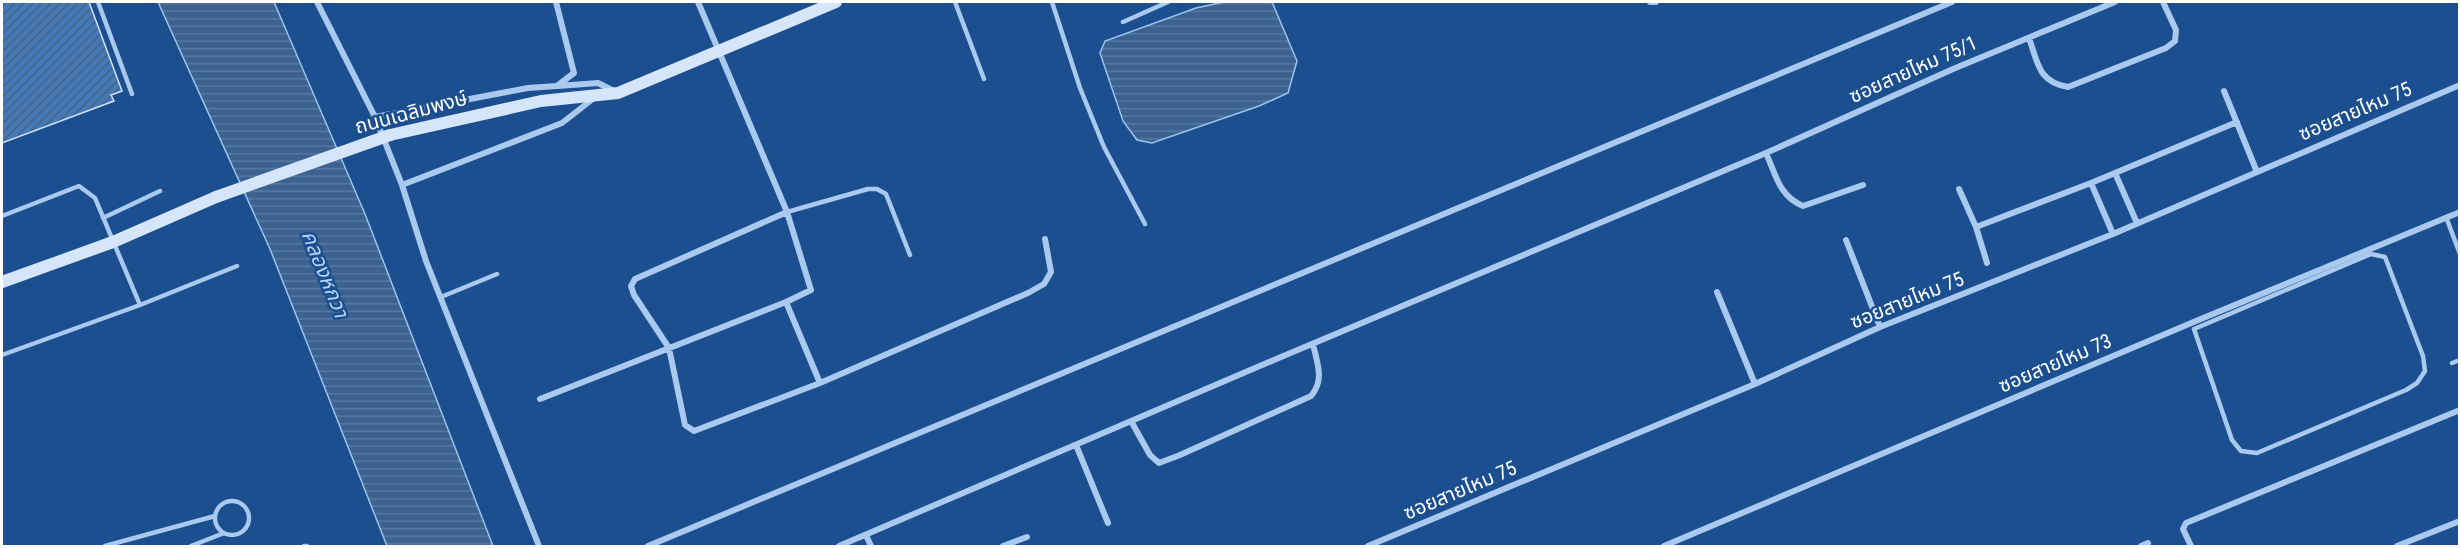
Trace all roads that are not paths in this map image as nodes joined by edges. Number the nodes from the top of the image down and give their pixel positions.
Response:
1 (98, 2) edge
2 (317, 2) edge
3 (556, 2) edge
4 (698, 2) edge
5 (836, 2) edge
6 (955, 2) edge
7 (1052, 2) edge
8 (1168, 2) edge
9 (1650, 2) edge
10 (1656, 2) edge
11 (1952, 2) edge
12 (2115, 2) edge
13 (2163, 2) edge
14 (1123, 22) dead end
15 (2029, 38) junction
16 (720, 50) junction
17 (984, 79) dead end
18 (2460, 85) edge
19 (557, 86) junction
20 (2224, 91) dead end
21 (618, 93) junction
22 (132, 94) dead end
23 (596, 95) junction
24 (375, 117) junction
25 (2237, 122) junction
26 (1766, 153) junction
27 (2257, 172) junction
28 (2115, 173) junction
29 (2091, 183) junction
30 (402, 185) junction
31 (1863, 185) dead end
32 (1959, 189) dead end
33 (160, 191) dead end
34 (787, 212) junction
35 (2460, 212) edge
36 (2, 216) edge
37 (2446, 217) junction
38 (103, 218) junction
39 (1145, 224) dead end
40 (2137, 224) junction
41 (1976, 227) junction
42 (2113, 234) junction
43 (1045, 239) dead end
44 (1846, 240) dead end
45 (113, 242) junction
46 (2458, 243) edge
47 (2460, 254) edge
48 (910, 255) dead end
49 (1987, 263) dead end
50 (237, 266) dead end
51 (497, 274) dead end
52 (2, 282) edge
53 (1717, 292) dead end
54 (441, 297) junction
55 (786, 302) junction
56 (140, 305) junction
57 (2196, 321) junction
58 (1880, 327) junction
59 (2194, 329) junction
60 (1313, 344) junction
61 (669, 348) junction
62 (2, 355) edge
63 (2460, 360) edge
64 (2452, 363) dead end
65 (820, 383) junction
66 (1755, 384) junction
67 (540, 399) dead end
68 (2460, 410) edge
69 (1131, 421) junction
70 (1076, 445) junction
71 (215, 516) junction
72 (2460, 521) edge
73 (1108, 523) dead end
74 (224, 533) junction
75 (866, 535) junction
76 (1027, 537) dead end
77 (2148, 543) dead end
78 (105, 546) edge
79 (191, 546) edge
80 (539, 546) edge
81 (648, 546) edge
82 (839, 546) edge
83 (871, 546) edge
84 (1003, 546) edge
85 (1368, 546) edge
86 (1664, 546) edge
87 (2141, 546) edge
88 (2191, 546) edge
89 (2397, 546) edge

1 - 22 lane
2 - 24 street
3 - 19 street
4 - 16 street
5 - 16 main road, ถนนเฉลิมพงษ์
6 - 17 lane
7 - 39 lane
8 - 14 lane
9 - 10 street
11 - 81 street
12 - 15 street, ซอยสายไหม 75/1
13 - 15 street
15 - 26 street, ซอยสายไหม 75/1
16 - 21 main road, ถนนเฉลิมพงษ์
16 - 34 street
18 - 27 street, ซอยสายไหม 75
19 - 21 street
19 - 24 street
20 - 25 street
21 - 23 main road, ถนนเฉลิมพงษ์
23 - 30 street
23 - 45 main road, ถนนเฉลิมพงษ์, bridge
24 - 30 street
25 - 27 street
25 - 28 street
26 - 31 street
26 - 60 street, ซอยสายไหม 75/1
27 - 40 street, ซอยสายไหม 75
28 - 29 street
28 - 40 street
29 - 41 street
29 - 42 street
30 - 54 street
32 - 41 street
33 - 38 lane
34 - 48 lane
34 - 55 street
34 - 61 street
35 - 37 street, ซอยสายไหม 73
36 - 38 lane
37 - 46 lane
37 - 57 street, ซอยสายไหม 73
38 - 45 lane
40 - 42 street, ซอยสายไหม 75
41 - 49 street
42 - 58 street, ซอยสายไหม 75
43 - 65 street
44 - 58 street
45 - 52 main road, ถนนเฉลิมพงษ์
45 - 56 lane
46 - 47 lane
50 - 56 lane
51 - 54 lane
53 - 66 street
54 - 80 street
55 - 61 street
55 - 65 street
56 - 62 lane
57 - 59 lane
57 - 86 street, ซอยสายไหม 73
58 - 66 street, ซอยสายไหม 75
59 - 59 lane
60 - 69 street, ซอยสายไหม 75/1
60 - 69 street
61 - 65 street
61 - 67 street
63 - 64 lane
66 - 85 street, ซอยสายไหม 75
68 - 88 street
69 - 70 street, ซอยสายไหม 75/1
70 - 73 street
70 - 75 street, ซอยสายไหม 75/1
71 - 74 lane
71 - 74 lane
71 - 78 lane
72 - 89 street
74 - 79 lane
75 - 82 street, ซอยสายไหม 75/1
75 - 83 street
76 - 84 street
77 - 87 street

